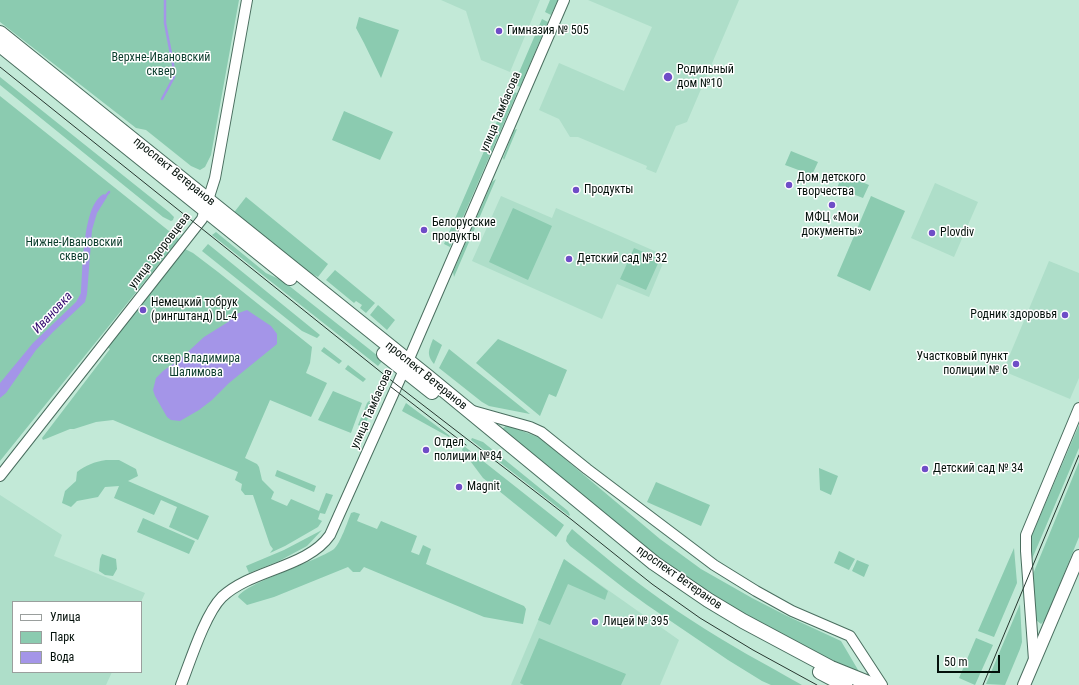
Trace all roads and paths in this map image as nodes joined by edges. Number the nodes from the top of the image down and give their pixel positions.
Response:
1 (247, 0) edge
2 (564, 0) edge
3 (0, 33) edge
4 (0, 45) edge
5 (207, 205) junction
6 (406, 366) junction
7 (1079, 408) edge
8 (468, 410) junction
9 (0, 476) edge
10 (1079, 556) edge
11 (1034, 660) junction
12 (181, 685) edge
13 (845, 685) edge
14 (873, 685) edge
15 (882, 685) edge
16 (1024, 685) edge

1 - 5 street, улица Здоровцева
2 - 6 street, улица Тамбасова
3 - 5 main road, проспект Ветеранов
4 - 5 main road, проспект Ветеранов
5 - 6 main road, проспект Ветеранов
5 - 9 street, улица Здоровцева
6 - 8 main road, проспект Ветеранов
6 - 12 street, улица Тамбасова
6 - 13 main road, проспект Ветеранов
7 - 11 street
8 - 14 main road, проспект Ветеранов
8 - 15 street
10 - 11 street
11 - 16 street

